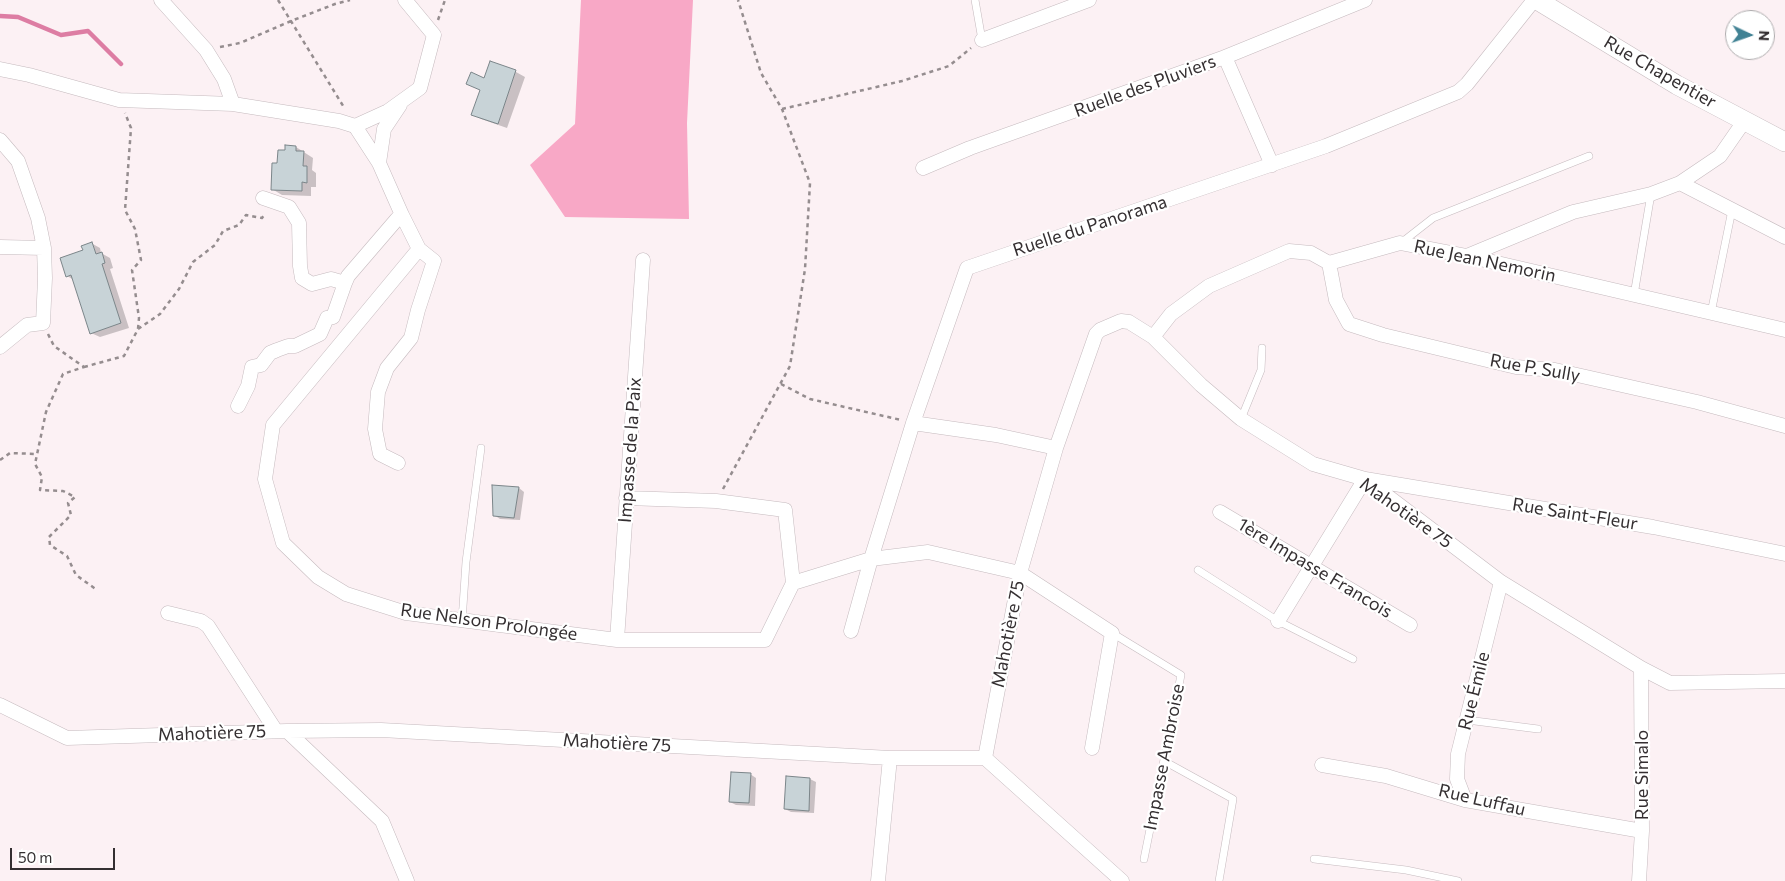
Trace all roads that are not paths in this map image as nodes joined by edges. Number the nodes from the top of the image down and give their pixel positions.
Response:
1 (161, 0) edge
2 (405, 0) edge
3 (975, 0) edge
4 (1089, 0) edge
5 (1365, 0) edge
6 (1536, 0) edge
7 (982, 40) joint
8 (1225, 57) junction
9 (0, 69) edge
10 (405, 99) junction
11 (233, 104) junction
12 (1745, 120) junction
13 (356, 126) junction
14 (0, 140) edge
15 (1785, 142) edge
16 (1588, 156) dead end
17 (379, 162) junction
18 (1272, 165) junction
19 (923, 168) dead end
20 (1680, 183) junction
21 (1651, 194) junction
22 (263, 198) road end
23 (1732, 210) junction
24 (402, 215) junction
25 (1785, 237) edge
26 (1400, 243) junction
27 (0, 247) edge
28 (44, 248) junction
29 (419, 250) junction
30 (1467, 256) junction
31 (643, 260) dead end
32 (1329, 263) junction
33 (345, 283) junction
34 (1634, 295) junction
35 (1711, 312) junction
36 (1785, 330) edge
37 (1153, 337) junction
38 (0, 347) edge
39 (1262, 348) dead end
40 (238, 406) dead end
41 (1241, 418) junction
42 (914, 423) junction
43 (1785, 426) edge
44 (481, 448) dead end
45 (1056, 448) junction
46 (398, 463) dead end
47 (1365, 479) junction
48 (626, 498) junction
49 (1220, 512) dead end
50 (1785, 554) edge
51 (871, 559) junction
52 (1312, 566) junction
53 (1198, 570) dead end
54 (1020, 573) junction
55 (793, 582) junction
56 (1500, 582) junction
57 (168, 613) dead end
58 (462, 620) junction
59 (1278, 621) junction
60 (1410, 625) dead end
61 (851, 631) dead end
62 (1112, 633) junction
63 (617, 640) junction
64 (1353, 659) dead end
65 (1641, 668) junction
66 (1785, 681) edge
67 (0, 705) edge
68 (1466, 720) junction
69 (1538, 729) dead end
70 (281, 731) junction
71 (1092, 748) dead end
72 (890, 758) junction
73 (985, 758) junction
74 (1164, 761) junction
75 (1322, 765) dead end
76 (1465, 800) junction
77 (1642, 831) junction
78 (1314, 859) dead end
79 (1144, 860) dead end
80 (407, 881) edge
81 (878, 881) edge
82 (1122, 881) edge
83 (1219, 881) edge
84 (1458, 881) edge
85 (1638, 881) edge

1 - 11 street
2 - 10 street
3 - 7 lane
4 - 7 street
5 - 8 street, Ruelle des Pluviers
6 - 12 street, Rue Chapentier
6 - 18 street, Ruelle du Panorama
8 - 18 street
8 - 19 street, Ruelle des Pluviers
9 - 11 street
10 - 13 street
10 - 17 street
11 - 13 street
12 - 15 street, Rue Chapentier
12 - 20 street
13 - 17 street
14 - 28 street
16 - 26 lane
17 - 24 street
18 - 42 street, Ruelle du Panorama
20 - 21 street
20 - 23 street
21 - 30 street
21 - 34 lane
22 - 33 street
23 - 25 street
23 - 35 lane
24 - 29 street
24 - 33 street
26 - 30 street, Rue Jean Nemorin
26 - 32 street, Rue Jean Nemorin
27 - 28 street
28 - 38 street
29 - 46 street
29 - 58 street, Rue Nelson Prolongée
30 - 34 street, Rue Jean Nemorin
31 - 48 street, Impasse de la Paix
32 - 37 street
32 - 43 street, Rue P. Sully
33 - 40 street
34 - 35 street, Rue Jean Nemorin
35 - 36 street, Rue Jean Nemorin
37 - 41 street, Mahotière 75
37 - 45 street, Mahotière 75
39 - 41 lane
41 - 47 street, Mahotière 75
42 - 45 street
42 - 51 street, Ruelle du Panorama
44 - 58 lane
45 - 54 street, Mahotière 75
47 - 50 street, Rue Saint-Fleur
47 - 52 street
47 - 56 street, Mahotière 75
48 - 55 street
48 - 63 street, Impasse de la Paix
49 - 52 street, 1ère Impasse Francois
51 - 54 street
51 - 55 street
51 - 61 street, Ruelle du Panorama
52 - 59 street
52 - 60 street, 1ère Impasse Francois
53 - 59 lane
54 - 62 street
54 - 73 street, Mahotière 75
55 - 63 street, Rue Nelson Prolongée
56 - 65 street, Mahotière 75
56 - 68 street, Rue Émile
57 - 70 street
58 - 63 street, Rue Nelson Prolongée
59 - 64 lane
62 - 71 street
62 - 74 lane, Impasse Ambroise
65 - 66 street, Mahotière 75
65 - 77 street, Rue Simalo
67 - 70 street, Mahotière 75
68 - 69 lane
68 - 76 street, Rue Émile
70 - 72 street, Mahotière 75
70 - 80 street
72 - 73 street, Mahotière 75
72 - 81 street
73 - 82 street
74 - 79 lane, Impasse Ambroise
74 - 83 lane
75 - 76 street, Rue Luffau
76 - 77 street, Rue Luffau
77 - 85 street, Rue Simalo
78 - 84 lane

